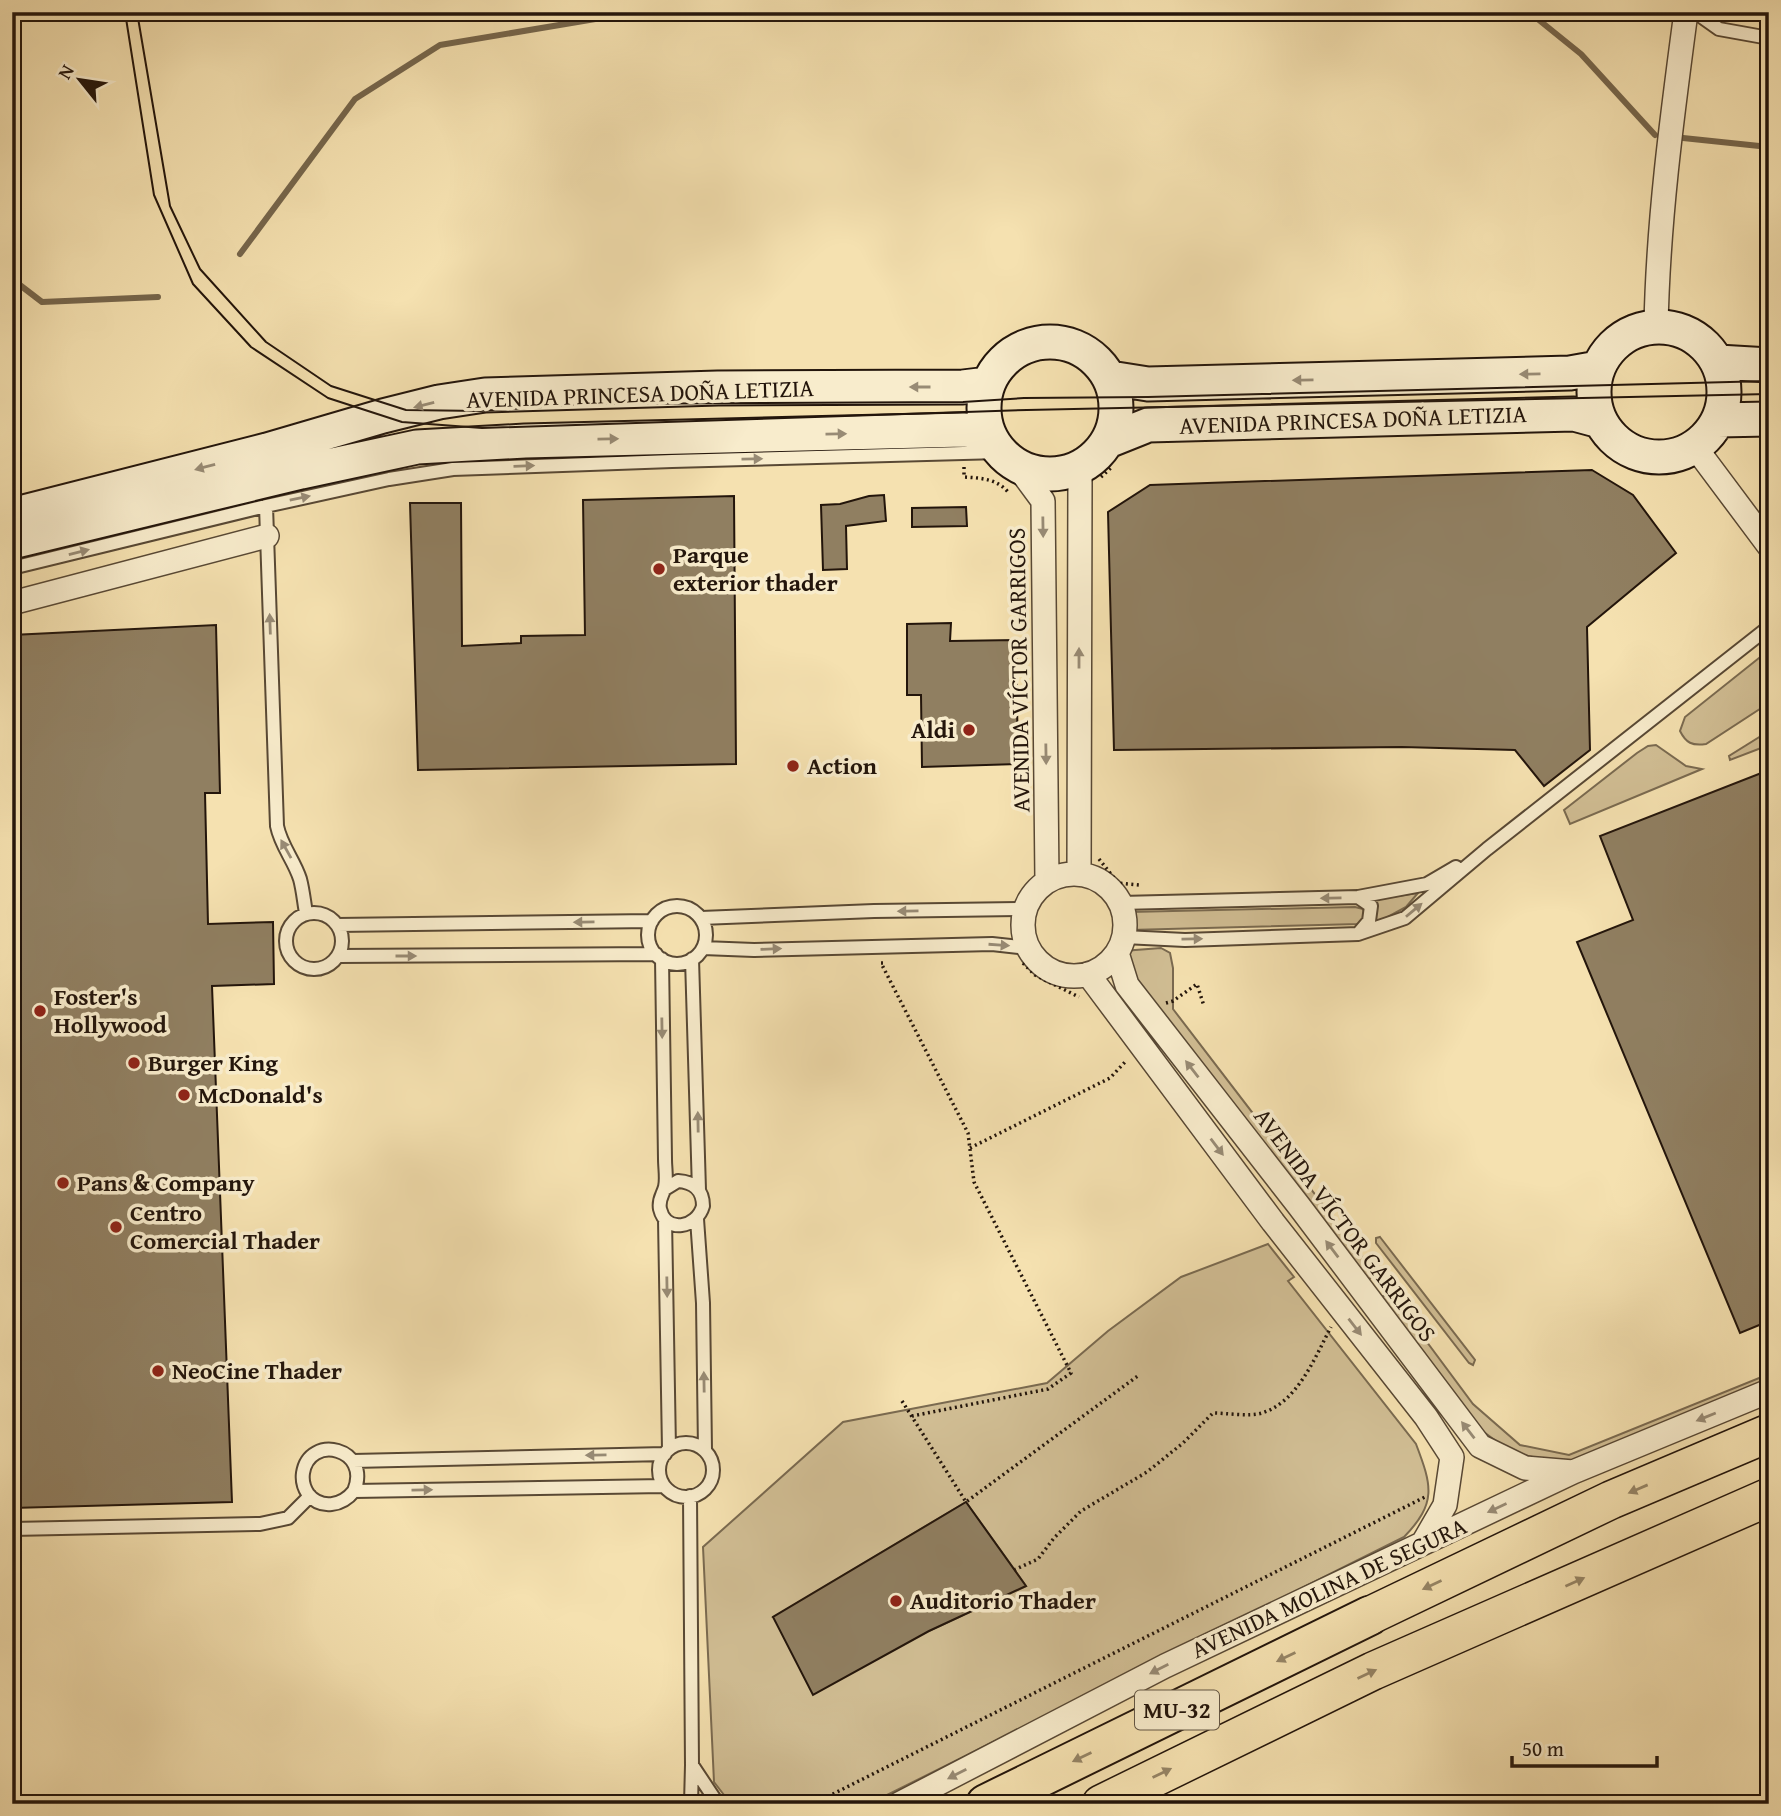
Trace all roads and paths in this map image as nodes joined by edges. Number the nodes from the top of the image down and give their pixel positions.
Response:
1 (1686, 12) edge
2 (1695, 12) edge
3 (1769, 38) edge
4 (1656, 327) junction
5 (1718, 362) junction
6 (1769, 365) edge
7 (1114, 368) junction
8 (1598, 368) junction
9 (986, 375) junction
10 (1769, 419) edge
11 (1718, 420) junction
12 (1600, 421) junction
13 (1695, 447) junction
14 (1002, 450) junction
15 (1114, 450) junction
16 (1086, 475) junction
17 (266, 506) junction
18 (12, 515) edge
19 (267, 536) junction
20 (12, 542) edge
21 (1769, 546) edge
22 (12, 568) edge
23 (12, 603) edge
24 (1769, 627) edge
25 (1487, 849) junction
26 (1079, 874) junction
27 (1047, 881) junction
28 (1358, 897) junction
29 (1121, 903) junction
30 (1025, 909) junction
31 (306, 913) junction
32 (701, 918) junction
33 (652, 921) junction
34 (337, 925) junction
35 (1358, 934) junction
36 (1120, 945) junction
37 (703, 948) junction
38 (1024, 954) junction
39 (338, 956) junction
40 (659, 957) junction
41 (692, 960) junction
42 (890, 963) dead end
43 (1088, 974) junction
44 (1084, 1000) dead end
45 (1164, 1003) dead end
46 (1204, 1006) dead end
47 (1131, 1056) dead end
48 (970, 1148) junction
49 (664, 1189) junction
50 (699, 1190) junction
51 (665, 1219) junction
52 (697, 1219) junction
53 (1334, 1322) dead end
54 (1139, 1375) dead end
55 (1769, 1391) edge
56 (902, 1401) dead end
57 (912, 1416) junction
58 (1769, 1433) edge
59 (705, 1450) junction
60 (667, 1452) junction
61 (353, 1461) junction
62 (1573, 1472) junction
63 (664, 1486) junction
64 (354, 1491) junction
65 (1429, 1494) dead end
66 (310, 1496) junction
67 (690, 1496) junction
68 (1769, 1497) edge
69 (12, 1529) edge
70 (1423, 1543) junction
71 (1014, 1570) dead end
72 (1369, 1616) joint
73 (692, 1765) junction
74 (691, 1804) edge
75 (718, 1804) edge
76 (813, 1804) edge
77 (899, 1804) edge
78 (986, 1804) edge
79 (1101, 1804) edge

1 - 4 street
2 - 3 lane
4 - 5 street
4 - 8 street
5 - 6 street
5 - 11 street
8 -> 7 street, AVENIDA PRINCESA DOÑA LETIZIA
7 - 9 street
7 - 9 path
7 - 15 street
8 - 12 street
9 - 14 street
9 -> 18 street, AVENIDA PRINCESA DOÑA LETIZIA
10 - 11 street
11 - 13 street
12 - 13 street
12 - 15 street, AVENIDA PRINCESA DOÑA LETIZIA
13 - 21 street
14 - 16 street
17 -> 14 lane
20 -> 14 street, AVENIDA PRINCESA DOÑA LETIZIA
14 -> 27 street, AVENIDA VÍCTOR GARRIGOS
15 - 16 path
15 - 16 street
26 -> 16 street
17 - 19 lane
22 -> 17 lane
19 - 23 street
31 -> 19 lane
24 - 25 lane
25 - 28 lane
35 -> 25 lane
26 - 27 street
26 - 29 street
27 - 30 street
28 -> 29 lane
28 - 35 lane
29 - 36 street
30 -> 32 lane
30 - 38 street
31 - 34 lane
31 - 39 lane
32 - 33 lane
32 - 37 lane
33 -> 34 lane
33 - 40 lane
34 - 39 lane
36 -> 35 lane
36 - 43 street
62 -> 36 street, AVENIDA VÍCTOR GARRIGOS
37 -> 38 lane
37 - 41 lane
38 - 43 street
38 - 44 path
39 -> 40 lane
40 - 41 lane
40 -> 49 lane
50 -> 41 lane
42 - 48 path
43 -> 70 street
45 - 46 path
47 - 48 path
48 - 57 path
49 - 50 lane
49 - 51 lane
50 - 52 lane
51 - 52 lane
51 -> 60 lane
59 -> 52 lane
53 - 71 path
54 - 57 path
55 -> 62 street, AVENIDA MOLINA DE SEGURA
56 - 57 path
58 -> 72 main road, AVENIDA MOLINA DE SEGURA
59 - 60 lane
59 - 67 lane
60 -> 61 lane
60 - 63 lane
61 - 64 lane
61 - 66 lane
62 -> 70 street, AVENIDA MOLINA DE SEGURA
64 -> 63 lane
63 - 67 lane
64 - 66 lane
65 - 76 path
66 - 69 lane
67 - 73 lane
79 -> 68 main road
70 -> 77 street, AVENIDA MOLINA DE SEGURA
72 -> 78 highway, MU-32
73 - 74 lane
73 - 75 lane

